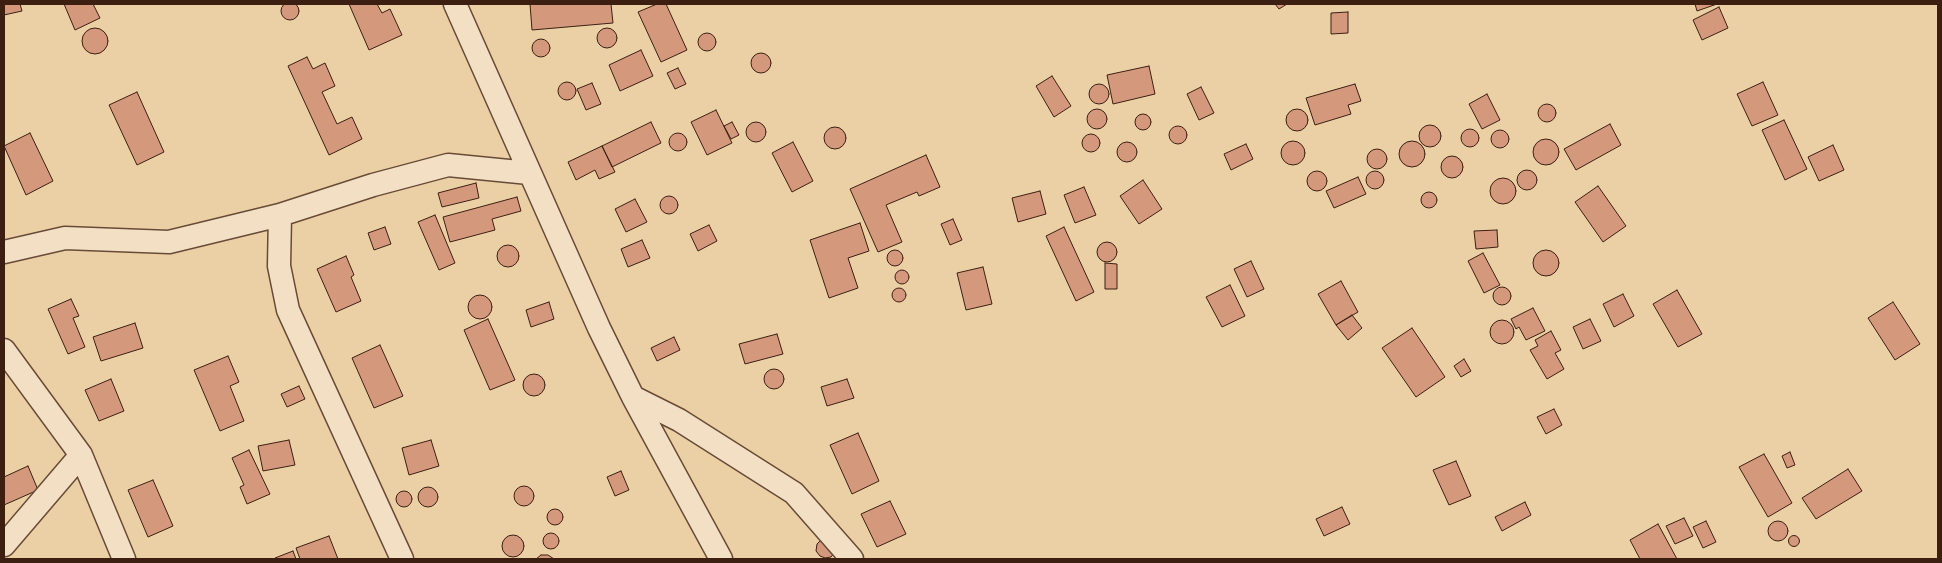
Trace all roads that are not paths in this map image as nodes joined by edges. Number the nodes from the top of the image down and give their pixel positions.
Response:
1 (455, 4) edge
2 (529, 173) junction
3 (280, 215) junction
4 (4, 252) edge
5 (4, 350) edge
6 (633, 397) junction
7 (81, 455) junction
8 (4, 545) edge
9 (124, 559) edge
10 (402, 559) edge
11 (721, 559) edge
12 (852, 559) edge

1 - 2 street
2 - 3 street
2 - 6 street
3 - 4 street
3 - 10 street
5 - 7 street
6 - 11 street
6 - 12 street
7 - 8 street
7 - 9 street

